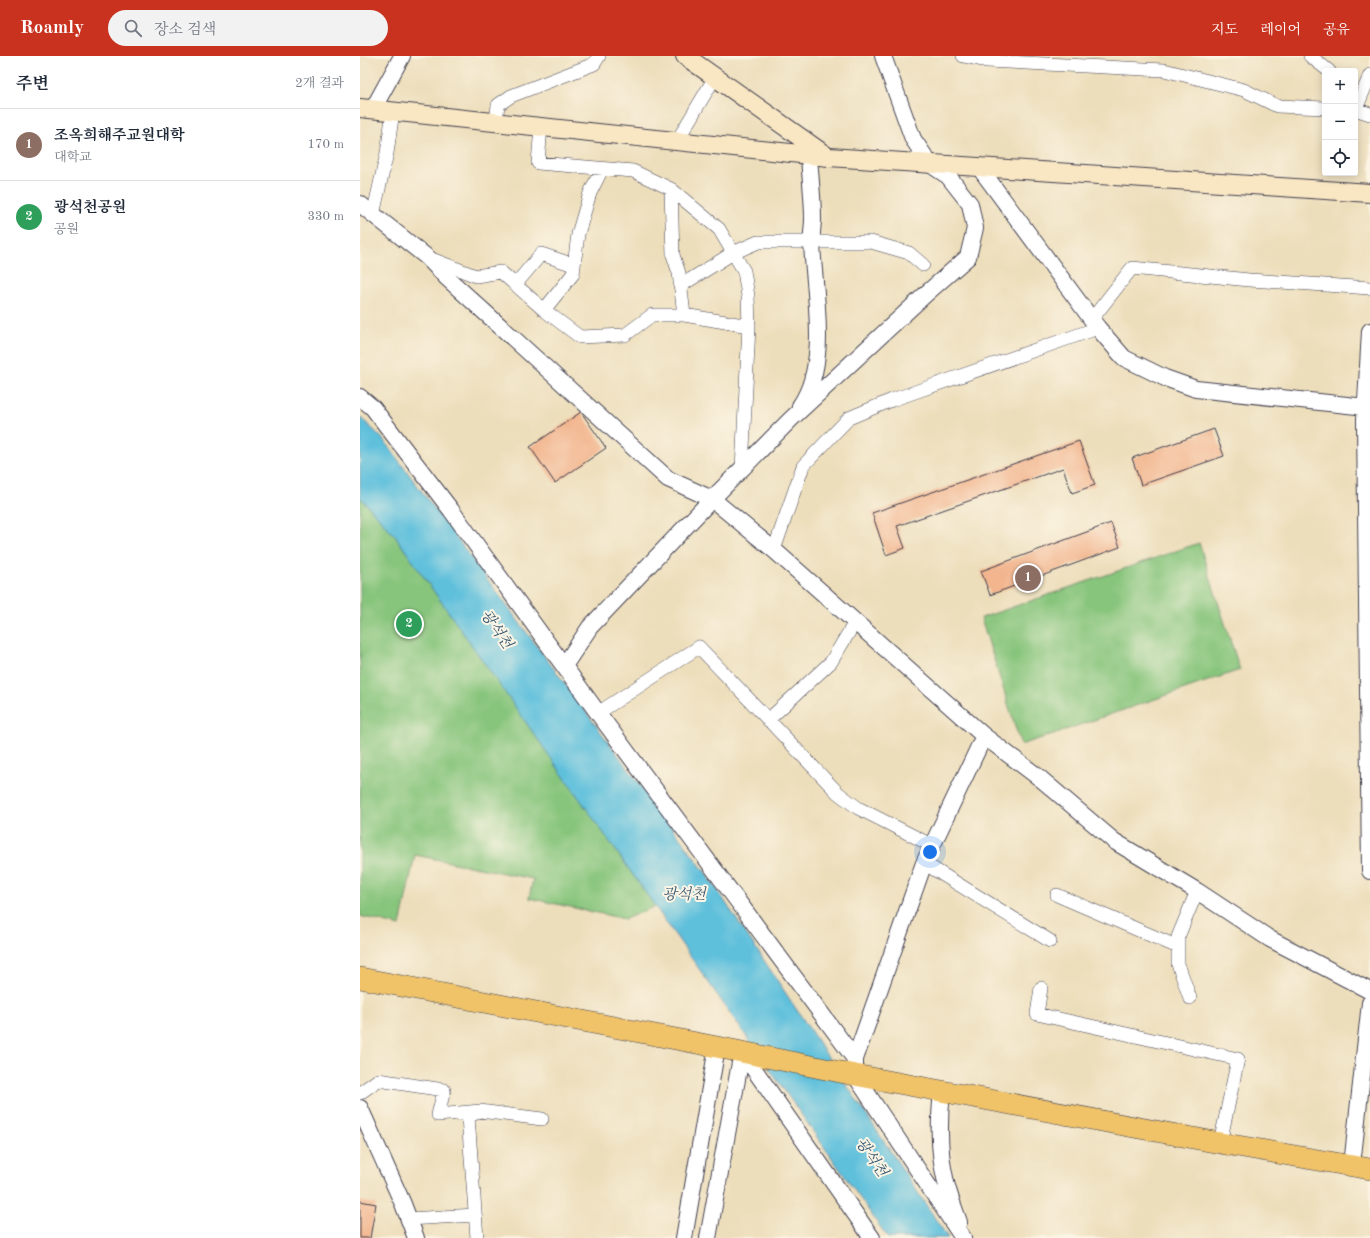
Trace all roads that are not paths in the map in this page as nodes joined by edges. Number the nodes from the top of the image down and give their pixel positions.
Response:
1 (402, 56) edge
2 (599, 56) edge
3 (685, 56) edge
4 (883, 56) edge
5 (963, 56) edge
6 (1310, 56) edge
7 (1130, 62) edge
8 (1326, 68) edge
9 (1370, 75) edge
10 (715, 77) junction
11 (1358, 104) edge
12 (366, 108) edge
13 (1322, 108) edge
14 (1358, 110) edge
15 (393, 111) junction
16 (1370, 114) edge
17 (496, 122) junction
18 (541, 127) junction
19 (677, 141) junction
20 (809, 155) junction
21 (829, 157) junction
22 (930, 164) junction
23 (979, 167) junction
24 (602, 169) junction
25 (671, 189) junction
26 (1370, 193) edge
27 (360, 204) edge
28 (373, 215) junction
29 (812, 242) junction
30 (733, 253) junction
31 (428, 258) junction
32 (574, 265) junction
33 (923, 265) dead end
34 (515, 285) junction
35 (680, 286) junction
36 (1370, 288) edge
37 (544, 310) junction
38 (684, 315) junction
39 (1095, 324) junction
40 (749, 326) junction
41 (1370, 331) edge
42 (360, 397) edge
43 (1366, 407) junction
44 (791, 419) junction
45 (1368, 434) edge
46 (742, 469) junction
47 (712, 499) junction
48 (774, 550) junction
49 (855, 622) junction
50 (564, 666) junction
51 (598, 714) junction
52 (768, 720) junction
53 (984, 736) junction
54 (1370, 830) edge
55 (931, 845) junction
56 (924, 863) junction
57 (1370, 871) edge
58 (1197, 891) junction
59 (1057, 895) dead end
60 (1050, 941) dead end
61 (1178, 947) junction
62 (360, 978) edge
63 (1041, 988) dead end
64 (1370, 991) edge
65 (1190, 998) dead end
66 (1370, 1003) edge
67 (717, 1047) junction
68 (751, 1054) junction
69 (852, 1069) junction
70 (942, 1090) junction
71 (360, 1093) edge
72 (360, 1108) edge
73 (480, 1111) junction
74 (542, 1118) dead end
75 (1220, 1143) junction
76 (1361, 1167) edge
77 (475, 1215) junction
78 (409, 1219) junction
79 (416, 1238) edge
80 (477, 1238) edge
81 (684, 1238) edge
82 (708, 1238) edge
83 (872, 1238) edge
84 (963, 1238) edge

1 - 12 street
2 - 17 street
3 - 10 main road
4 - 22 street
5 - 7 street
6 - 8 street
7 - 13 street
9 - 11 street
10 - 19 street
10 - 21 main road
12 - 15 main road
14 - 16 street
15 - 17 main road
15 - 28 street
17 - 18 main road
18 - 19 main road
18 - 24 street
19 - 20 main road
20 - 21 main road
20 - 29 street
21 - 22 main road
22 - 23 main road
22 - 44 street
23 - 26 main road
23 - 39 street
24 - 25 street
24 - 32 street
25 - 30 street
25 - 35 street
27 - 28 street
28 - 31 street
29 - 30 street
29 - 33 street
29 - 44 street
30 - 35 street
30 - 40 street
31 - 34 street
31 - 47 street
32 - 34 street
32 - 37 street
34 - 37 street
35 - 38 street
36 - 39 street
37 - 38 street
38 - 40 street
39 - 43 street
39 - 48 street
40 - 46 street
41 - 43 street
42 - 50 street
43 - 45 street
44 - 46 street
45 - 54 street
46 - 47 street
47 - 48 street
47 - 50 street
48 - 49 street
49 - 52 street
49 - 53 street
50 - 51 street
51 - 52 street
51 - 69 street
52 - 55 street
53 - 55 street
53 - 58 street
54 - 57 street
55 - 56 street
56 - 60 street
56 - 69 street
58 - 61 street
58 - 64 street
59 - 61 street
61 - 65 street
62 - 67 main road
63 - 75 street
66 - 76 street
67 - 68 main road
67 - 81 street
68 - 69 main road
68 - 82 street
68 - 83 street
69 - 70 main road
69 - 84 street
70 - 75 main road
70 - 84 street
71 - 73 street
72 - 78 street
73 - 74 street
73 - 77 street
75 - 76 main road
77 - 78 street
77 - 80 street
78 - 79 street

